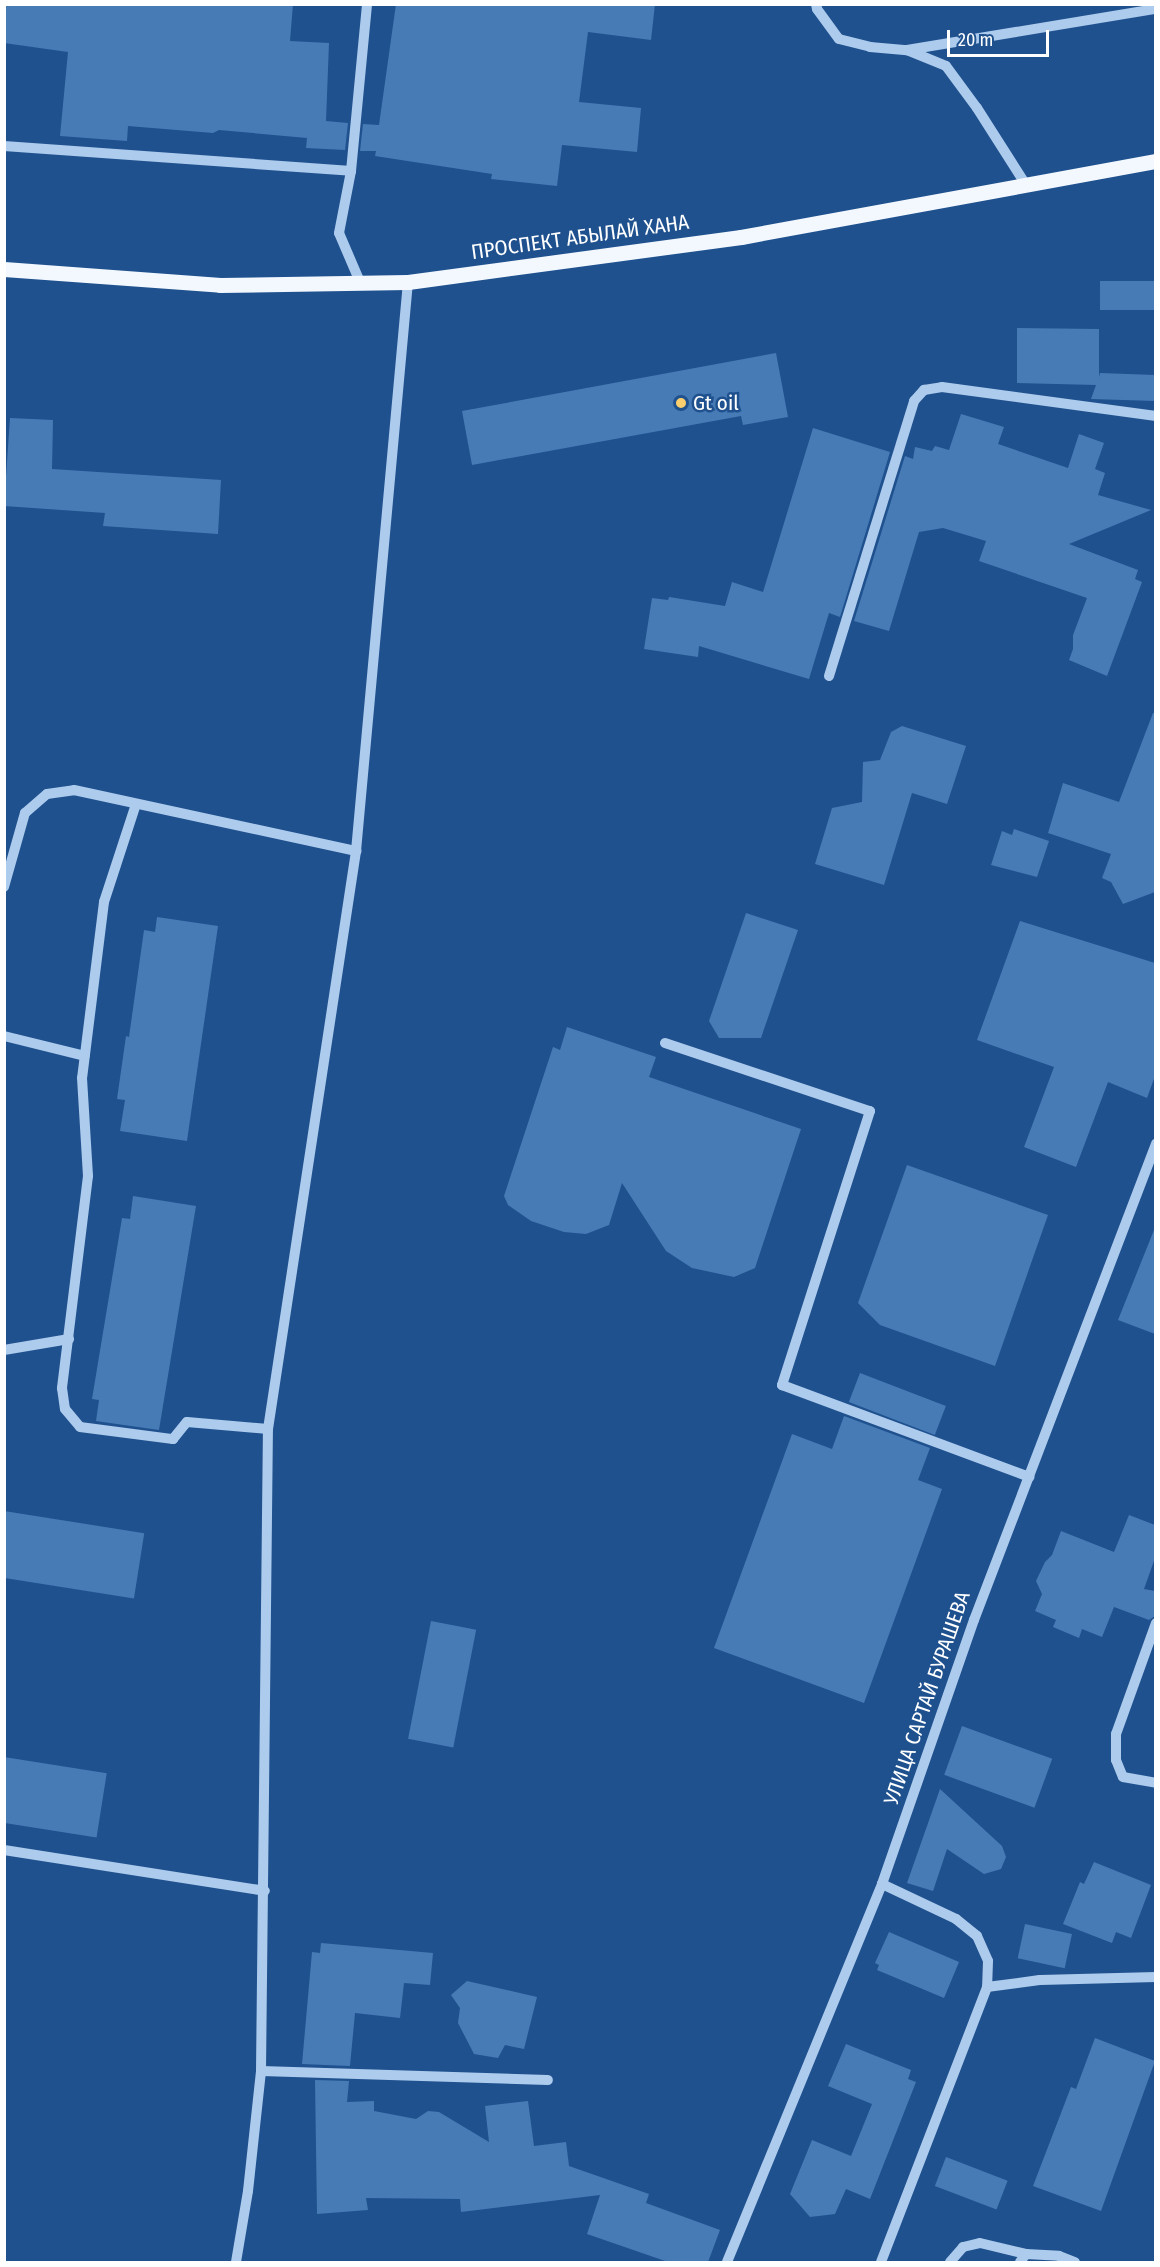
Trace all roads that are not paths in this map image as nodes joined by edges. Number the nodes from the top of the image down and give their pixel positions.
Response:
1 (367, 4) edge
2 (816, 4) edge
3 (1155, 9) edge
4 (907, 50) junction
5 (4, 146) edge
6 (1155, 161) edge
7 (351, 171) junction
8 (1026, 185) junction
9 (4, 269) edge
10 (360, 282) junction
11 (408, 282) junction
12 (1155, 416) edge
13 (829, 676) dead end
14 (136, 804) junction
15 (356, 851) junction
16 (4, 887) edge
17 (4, 1036) edge
18 (665, 1043) dead end
19 (85, 1056) junction
20 (1154, 1150) edge
21 (69, 1339) junction
22 (4, 1350) edge
23 (268, 1430) junction
24 (1029, 1477) junction
25 (1155, 1623) edge
26 (1155, 1783) edge
27 (4, 1850) edge
28 (882, 1884) junction
29 (265, 1891) junction
30 (1155, 1977) edge
31 (987, 1987) junction
32 (261, 2071) junction
33 (548, 2080) dead end
34 (1023, 2258) edge
35 (236, 2262) edge
36 (727, 2262) edge
37 (881, 2262) edge
38 (950, 2262) edge
39 (1075, 2262) edge

1 - 7 street
2 - 4 street
3 - 4 street
4 - 8 street
5 - 7 street
6 - 8 main road, ПРОСПЕКТ АБЫЛАЙ ХАНА
7 - 10 street
8 - 11 main road, ПРОСПЕКТ АБЫЛАЙ ХАНА
9 - 10 main road, ПРОСПЕКТ АБЫЛАЙ ХАНА
10 - 11 main road, ПРОСПЕКТ АБЫЛАЙ ХАНА
11 - 15 street
12 - 13 street
14 - 15 street
14 - 16 street
14 - 19 street
15 - 23 street
17 - 19 street
18 - 24 street
19 - 21 street
20 - 24 street, УЛИЦА САРТАЙ БУРАШЕВА
21 - 22 street
21 - 23 street
23 - 29 street
24 - 28 street, УЛИЦА САРТАЙ БУРАШЕВА
25 - 26 street
27 - 29 street
28 - 31 street
28 - 36 street, УЛИЦА САРТАЙ БУРАШЕВА
29 - 32 street
30 - 31 street
31 - 37 street
32 - 33 street
32 - 35 street
34 - 38 street
34 - 39 street

